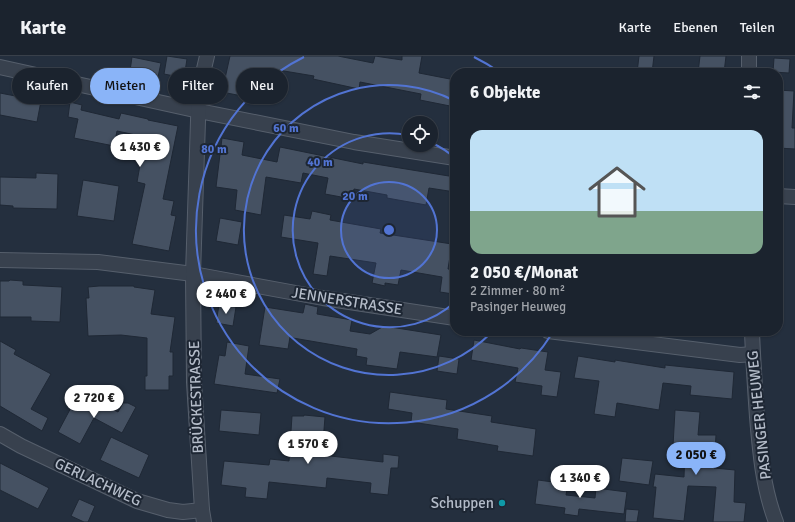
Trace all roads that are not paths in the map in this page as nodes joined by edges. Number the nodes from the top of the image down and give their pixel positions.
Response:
1 (207, 56) edge
2 (749, 56) edge
3 (0, 67) edge
4 (750, 68) edge
5 (199, 111) junction
6 (450, 157) edge
7 (783, 196) edge
8 (795, 197) edge
9 (0, 260) edge
10 (193, 274) junction
11 (450, 317) edge
12 (588, 336) edge
13 (752, 336) edge
14 (753, 354) junction
15 (0, 434) edge
16 (203, 516) edge
17 (776, 522) edge

1 - 5 street, BRÜCKESTRASSE
2 - 4 street
3 - 5 street
5 - 6 street
5 - 10 street, BRÜCKESTRASSE
7 - 8 street
9 - 10 street, JENNERSTRASSE
10 - 11 street, JENNERSTRASSE
10 - 16 street, BRÜCKESTRASSE
12 - 14 street
13 - 14 street, PASINGER HEUWEG
14 - 17 street, PASINGER HEUWEG
15 - 16 street, GERLACHWEG

